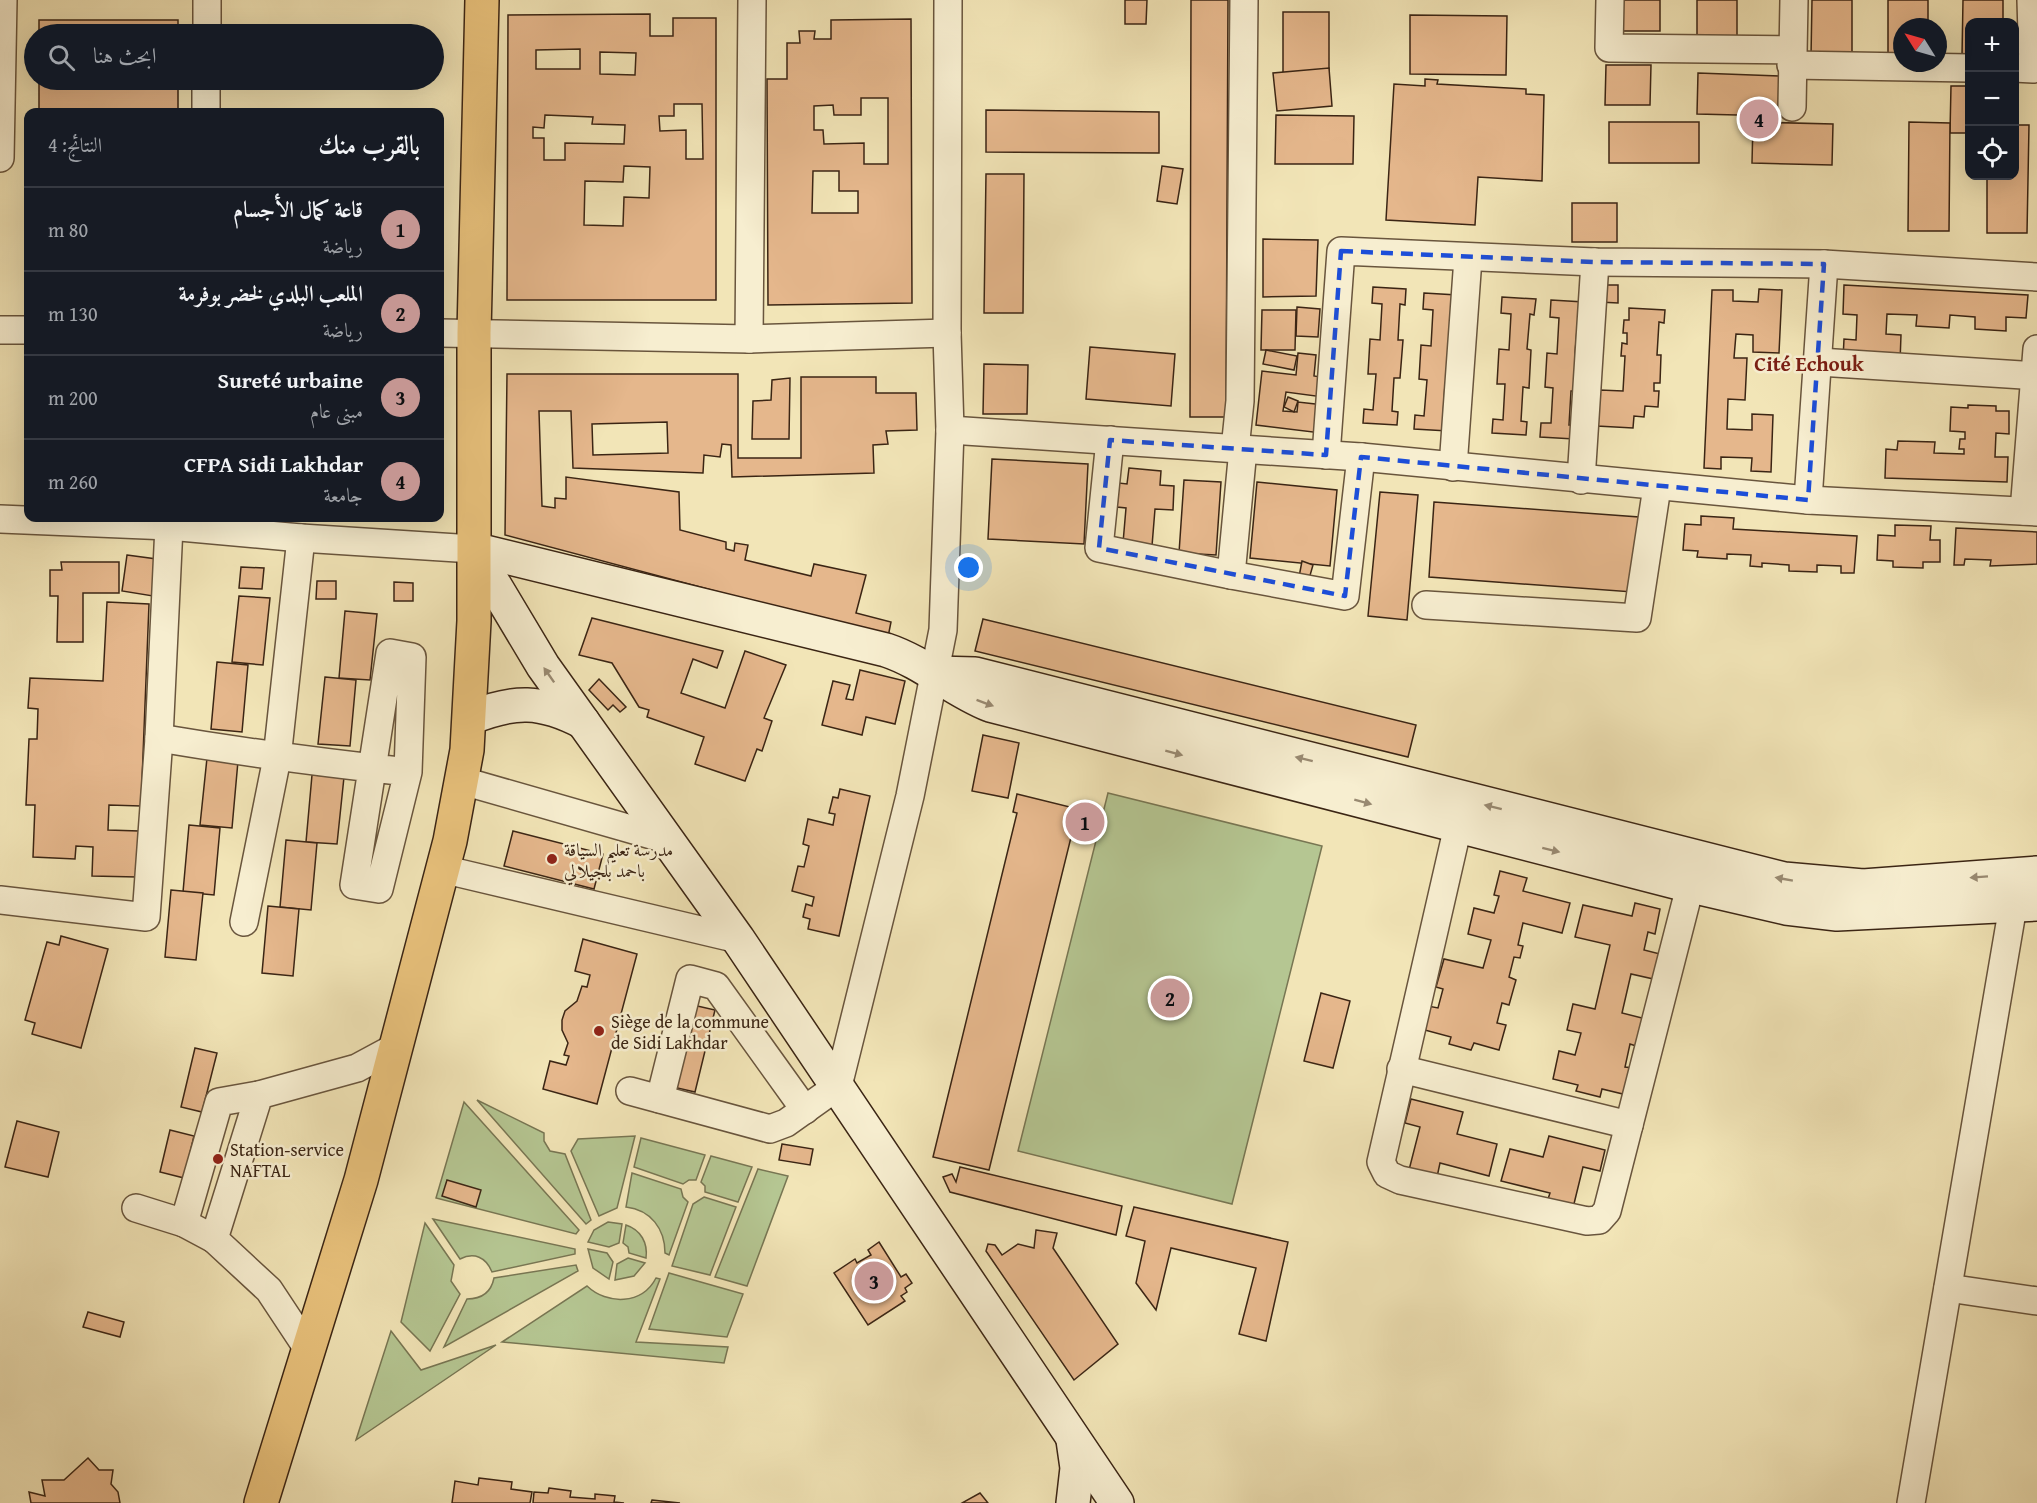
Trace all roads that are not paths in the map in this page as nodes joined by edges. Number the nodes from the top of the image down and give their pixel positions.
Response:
1 (3, 0) edge
2 (207, 0) edge
3 (482, 0) edge
4 (752, 0) edge
5 (948, 0) edge
6 (1244, 0) edge
7 (1610, 0) edge
8 (1794, 0) edge
9 (2031, 0) edge
10 (207, 24) edge
11 (1791, 57) junction
12 (1965, 68) edge
13 (2019, 68) edge
14 (206, 90) edge
15 (1792, 107) dead end
16 (206, 108) edge
17 (0, 158) edge
18 (1468, 258) junction
19 (1594, 262) junction
20 (1824, 264) junction
21 (2037, 277) edge
22 (0, 330) edge
23 (24, 330) edge
24 (444, 333) edge
25 (474, 333) junction
26 (947, 333) junction
27 (749, 339) junction
28 (2037, 349) edge
29 (1819, 362) junction
30 (2036, 376) edge
31 (950, 430) junction
32 (1110, 440) junction
33 (1239, 449) junction
34 (1326, 455) junction
35 (1361, 458) junction
36 (1453, 467) junction
37 (1581, 480) junction
38 (1657, 487) junction
39 (1808, 500) junction
40 (2031, 512) edge
41 (0, 519) edge
42 (24, 520) edge
43 (84, 522) edge
44 (169, 525) junction
45 (301, 538) junction
46 (473, 549) junction
47 (1232, 575) junction
48 (1426, 604) dead end
49 (936, 673) junction
50 (470, 718) junction
51 (583, 722) junction
52 (159, 738) junction
53 (277, 758) junction
54 (372, 768) junction
55 (408, 772) junction
56 (463, 781) junction
57 (1458, 826) junction
58 (669, 840) junction
59 (442, 869) junction
60 (1694, 873) junction
61 (2037, 873) edge
62 (0, 900) edge
63 (2025, 905) edge
64 (244, 922) dead end
65 (738, 939) junction
66 (396, 1047) junction
67 (1401, 1069) junction
68 (838, 1086) junction
69 (662, 1089) junction
70 (630, 1091) dead end
71 (259, 1095) junction
72 (805, 1110) junction
73 (1629, 1125) junction
74 (136, 1208) dead end
75 (184, 1223) junction
76 (214, 1239) junction
77 (1948, 1288) junction
78 (2037, 1301) edge
79 (308, 1349) junction
80 (1073, 1439) junction
81 (261, 1503) edge
82 (1073, 1503) edge
83 (1117, 1503) edge
84 (1911, 1503) edge

1 - 17 street
2 - 10 street
3 - 25 main road
4 - 27 street
5 - 26 street
6 - 33 street
7 - 11 street
8 - 11 street
9 - 13 street
11 - 12 street
11 - 15 street
14 - 16 street
18 - 19 street
18 - 34 street
18 - 36 street
19 - 20 street
19 - 37 street
20 - 21 street
20 - 29 street
22 - 23 street
24 - 25 street
25 - 27 street
25 - 46 main road
26 - 27 street
26 - 31 street
28 - 30 street
29 - 30 street
29 - 39 street
30 - 40 street
31 - 32 street
31 - 49 street
32 - 33 street
32 - 47 street
33 - 34 street
33 - 47 street
34 - 35 street
35 - 36 street
35 - 47 street
36 - 37 street
37 - 38 street
38 - 39 street
38 - 48 street
39 - 40 street
41 - 42 street
43 - 44 street
44 - 45 street
44 - 52 street
45 - 46 street
45 - 53 street
46 - 49 main road
46 - 50 main road
51 -> 46 main road
49 -> 57 main road
60 -> 49 main road
49 - 68 street
50 - 51 main road
50 - 56 main road
51 - 58 main road
52 - 53 street
52 - 62 street
53 - 54 street
53 - 64 street
54 - 55 street
54 - 55 street
54 - 55 street
56 - 58 street
56 - 59 main road
57 -> 60 main road
57 - 67 street
58 - 65 main road
59 - 65 street
59 - 66 main road
61 -> 60 main road
60 - 63 main road
60 - 73 street
63 - 77 street
65 - 68 main road
66 - 71 street
66 - 79 main road
67 - 73 street
67 - 73 street
68 - 72 street
68 - 80 main road
69 - 70 street
69 - 72 street
69 - 72 street
71 - 75 street
71 - 76 street
74 - 75 street
75 - 76 street
76 - 79 street
77 - 78 street
77 - 84 street
79 - 81 main road
80 - 82 main road
80 - 83 main road

